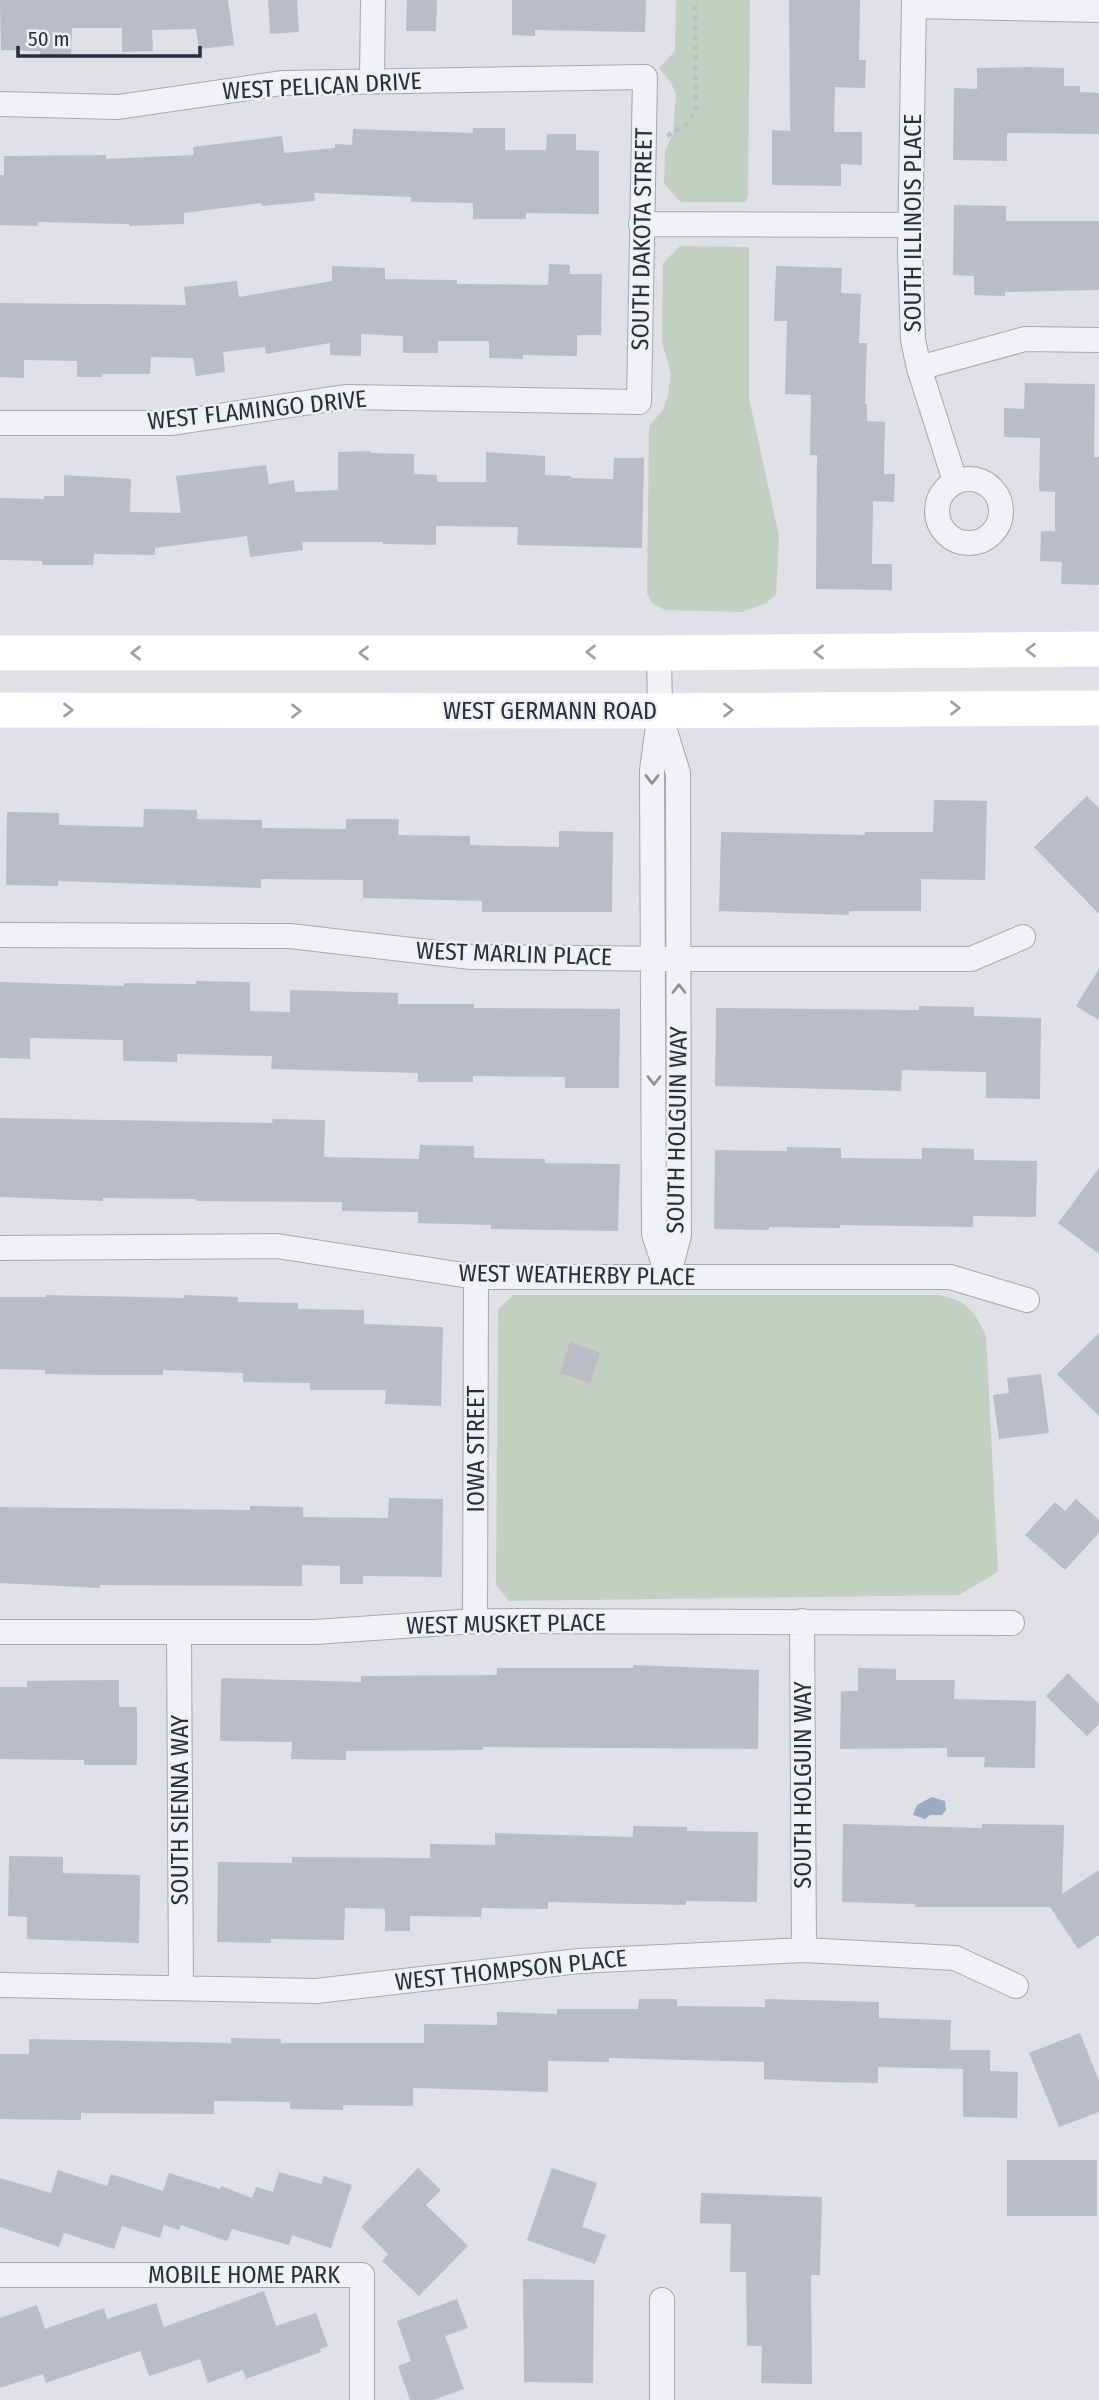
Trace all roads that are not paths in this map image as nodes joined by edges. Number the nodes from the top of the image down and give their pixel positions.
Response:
1 (373, 0) edge
2 (914, 3) edge
3 (1099, 10) edge
4 (645, 77) joint
5 (372, 80) junction
6 (0, 104) edge
7 (641, 225) junction
8 (910, 225) junction
9 (1099, 340) edge
10 (919, 368) junction
11 (639, 402) joint
12 (0, 423) edge
13 (955, 481) dead end
14 (1099, 649) edge
15 (0, 653) edge
16 (659, 653) junction
17 (1099, 708) edge
18 (0, 710) edge
19 (660, 711) junction
20 (0, 935) edge
21 (1023, 937) dead end
22 (654, 959) junction
23 (679, 960) junction
24 (0, 1248) edge
25 (476, 1277) junction
26 (667, 1277) junction
27 (1027, 1300) dead end
28 (803, 1621) junction
29 (475, 1622) junction
30 (1012, 1623) dead end
31 (0, 1632) edge
32 (179, 1633) junction
33 (804, 1950) junction
34 (0, 1985) edge
35 (1016, 1986) dead end
36 (181, 1987) junction
37 (0, 2274) edge
38 (662, 2300) dead end
39 (362, 2400) edge
40 (662, 2400) edge

1 - 5 street
2 - 3 street
2 - 8 street, SOUTH ILLINOIS PLACE
4 - 5 street, WEST PELICAN DRIVE
4 - 7 street, SOUTH DAKOTA STREET
5 - 6 street, WEST PELICAN DRIVE
7 - 8 street
7 - 11 street, SOUTH DAKOTA STREET
8 - 10 street, SOUTH ILLINOIS PLACE
9 - 10 street
10 - 13 street, SOUTH ILLINOIS PLACE
11 - 12 street, WEST FLAMINGO DRIVE
14 -> 16 main road
16 -> 15 main road
16 - 19 street, SOUTH HOLGUIN WAY
19 -> 17 main road, WEST GERMANN ROAD
18 -> 19 main road, WEST GERMANN ROAD
19 -> 22 street, SOUTH HOLGUIN WAY
19 - 23 street, SOUTH HOLGUIN WAY
20 - 22 street, WEST MARLIN PLACE
21 - 23 street, WEST MARLIN PLACE
22 - 23 street, WEST MARLIN PLACE
22 -> 26 street, SOUTH HOLGUIN WAY
26 -> 23 street, SOUTH HOLGUIN WAY
24 - 25 street, WEST WEATHERBY PLACE
25 - 26 street, WEST WEATHERBY PLACE
25 - 29 street, IOWA STREET
26 - 27 street, WEST WEATHERBY PLACE
28 - 29 street, WEST MUSKET PLACE
28 - 30 street, WEST MUSKET PLACE
28 - 33 street, SOUTH HOLGUIN WAY
29 - 32 street, WEST MUSKET PLACE
31 - 32 street, WEST MUSKET PLACE
32 - 36 street, SOUTH SIENNA WAY
33 - 35 street, WEST THOMPSON PLACE
33 - 36 street, WEST THOMPSON PLACE
34 - 36 street, WEST THOMPSON PLACE
37 - 39 street, MOBILE HOME PARK
38 - 40 street

